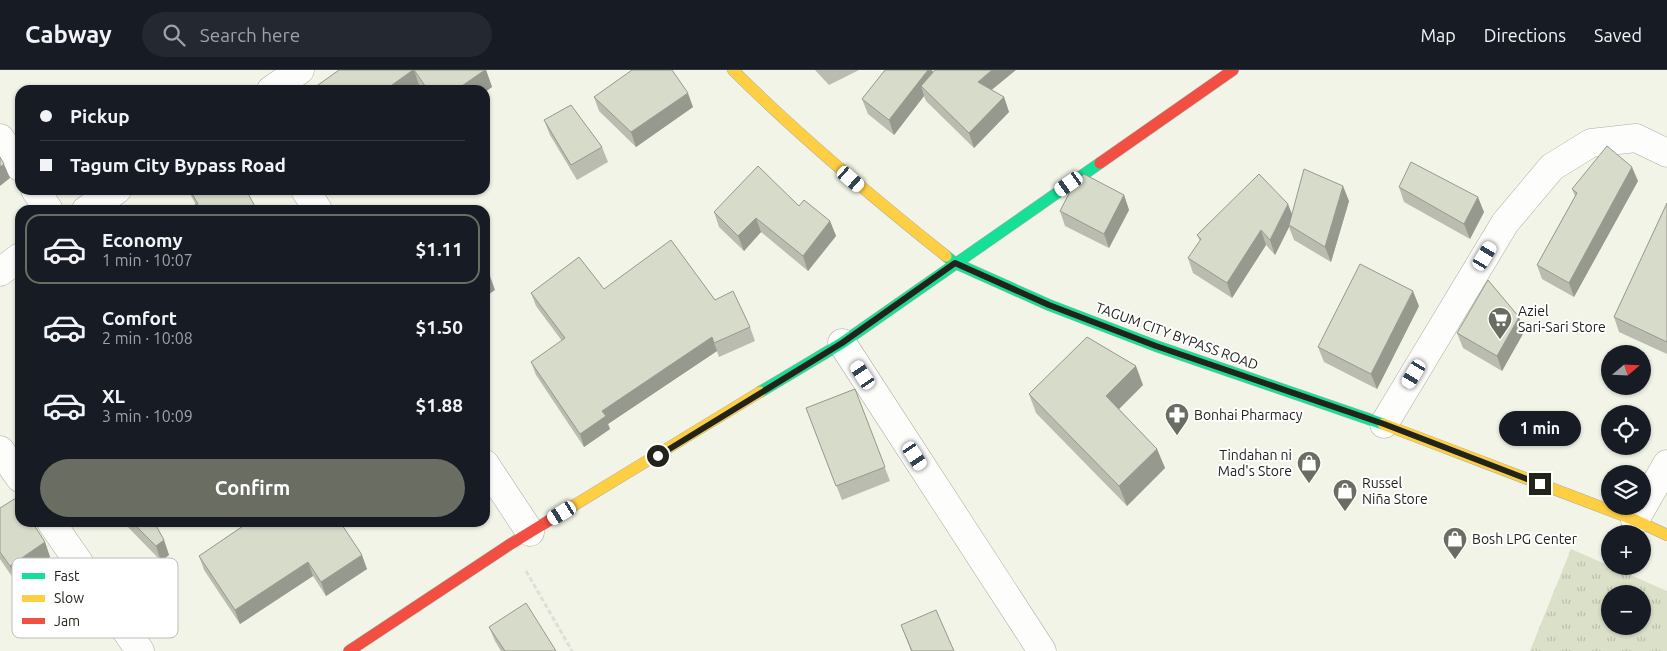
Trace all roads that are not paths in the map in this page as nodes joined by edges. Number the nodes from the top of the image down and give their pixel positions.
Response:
1 (300, 70) edge
2 (733, 70) edge
3 (1233, 70) edge
4 (278, 85) edge
5 (0, 138) edge
6 (1667, 153) edge
7 (15, 160) edge
8 (109, 195) edge
9 (94, 205) edge
10 (15, 261) edge
11 (955, 263) junction
12 (0, 272) edge
13 (842, 343) junction
14 (1384, 424) junction
15 (0, 450) edge
16 (1667, 464) edge
17 (15, 471) edge
18 (490, 475) edge
19 (1635, 520) junction
20 (54, 527) edge
21 (1667, 535) edge
22 (520, 539) junction
23 (76, 558) edge
24 (131, 638) edge
25 (140, 651) edge
26 (349, 651) edge
27 (1042, 651) edge

1 - 4 street
2 - 11 main road, TAGUM CITY BYPASS ROAD
3 - 11 main road
5 - 7 street
6 - 14 street
8 - 9 street
10 - 12 street
11 - 13 main road
11 - 14 main road, TAGUM CITY BYPASS ROAD
13 - 22 main road
13 - 27 street
14 - 19 main road, TAGUM CITY BYPASS ROAD
15 - 17 street
16 - 19 street
18 - 22 street
19 - 21 main road, TAGUM CITY BYPASS ROAD
20 - 23 street
22 - 26 main road
24 - 25 street

